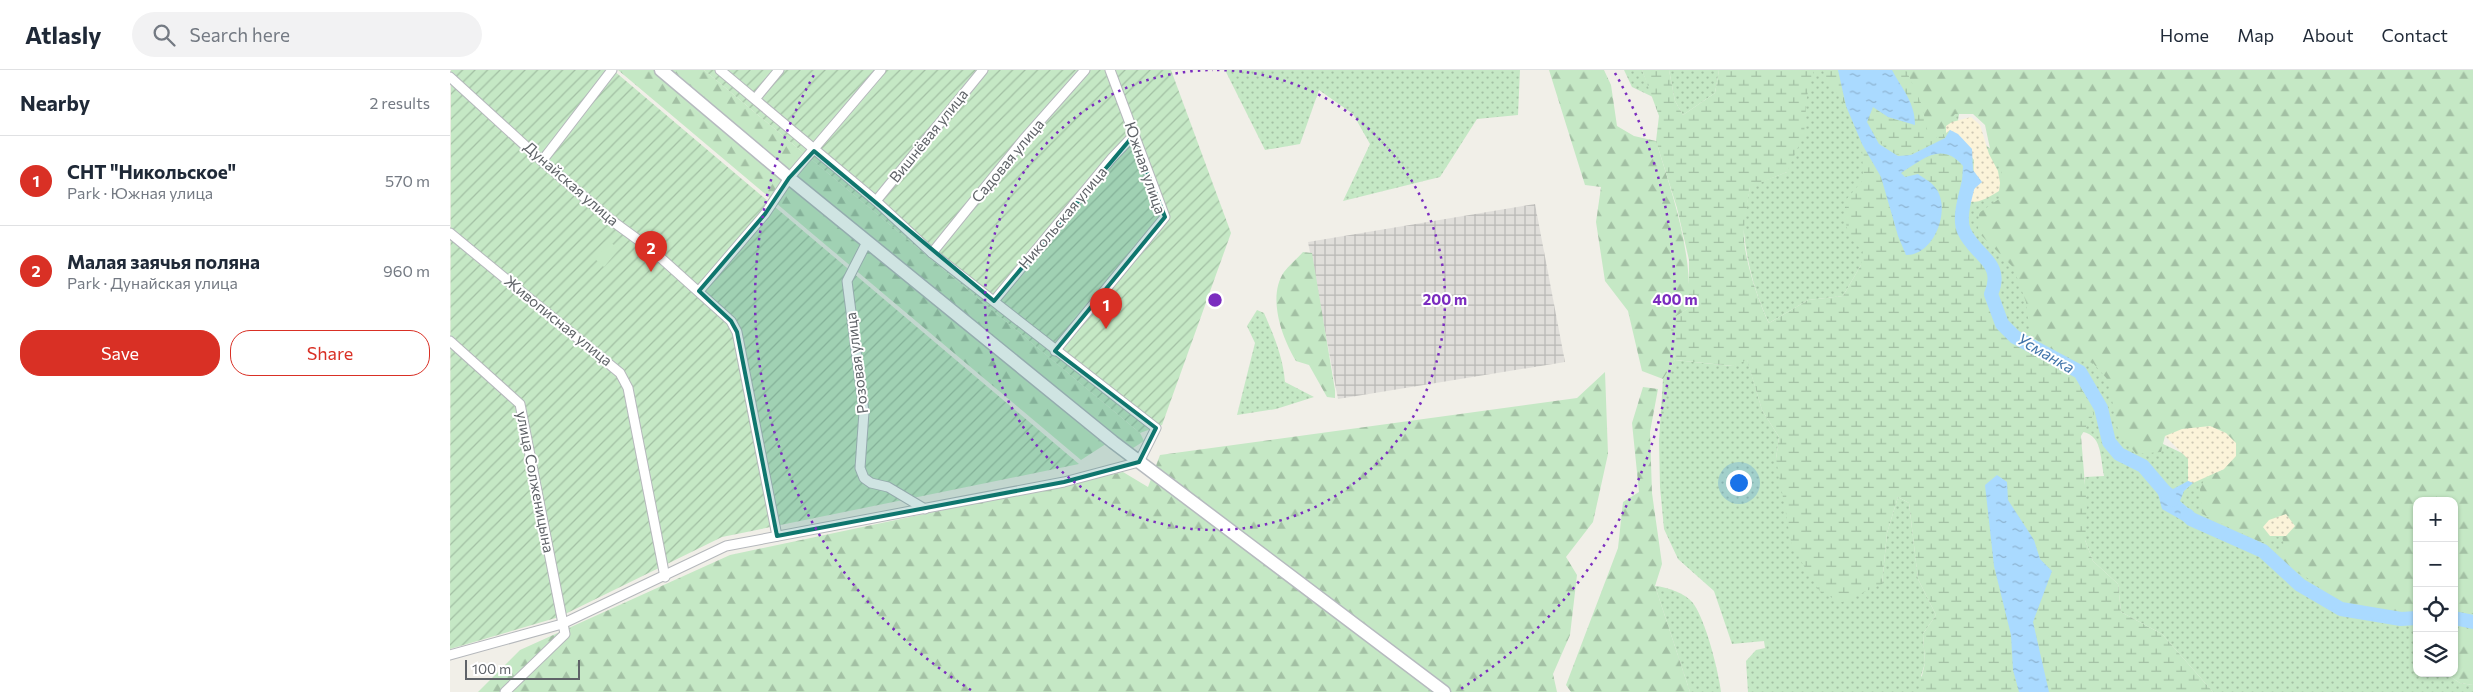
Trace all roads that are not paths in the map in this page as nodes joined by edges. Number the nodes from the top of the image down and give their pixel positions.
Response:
1 (612, 70) edge
2 (661, 70) edge
3 (720, 70) edge
4 (779, 70) edge
5 (881, 70) edge
6 (983, 70) edge
7 (1085, 70) edge
8 (1110, 70) edge
9 (450, 77) edge
10 (754, 99) junction
11 (1133, 136) junction
12 (814, 151) junction
13 (542, 161) junction
14 (789, 178) junction
15 (876, 201) junction
16 (450, 233) edge
17 (867, 242) junction
18 (932, 253) junction
19 (700, 291) junction
20 (994, 301) junction
21 (450, 341) edge
22 (1055, 351) junction
23 (1139, 462) junction
24 (925, 509) junction
25 (776, 536) junction
26 (664, 577) junction
27 (562, 624) junction
28 (450, 655) edge
29 (505, 692) edge
30 (1444, 692) edge

1 - 13 street
2 - 14 street
3 - 10 street
4 - 10 street
5 - 12 street
6 - 15 street, Вишнёвая улица
7 - 18 street, Садовая улица
8 - 11 street, Южная улица
9 - 13 street, Дунайская улица
10 - 12 street
11 - 20 street, Никольская улица
11 - 22 street, Южная улица
12 - 14 street
12 - 15 street
13 - 19 street, Дунайская улица
14 - 17 street
14 - 19 street
15 - 18 street
16 - 26 street, Живописная улица
17 - 23 street
17 - 24 street, Розовая улица
18 - 20 street
19 - 25 street, Дунайская улица
20 - 22 street
21 - 27 street, улица Солженицына
22 - 23 street
23 - 24 street
23 - 30 street
24 - 25 street
25 - 26 street
26 - 27 street
27 - 28 street
27 - 29 street

